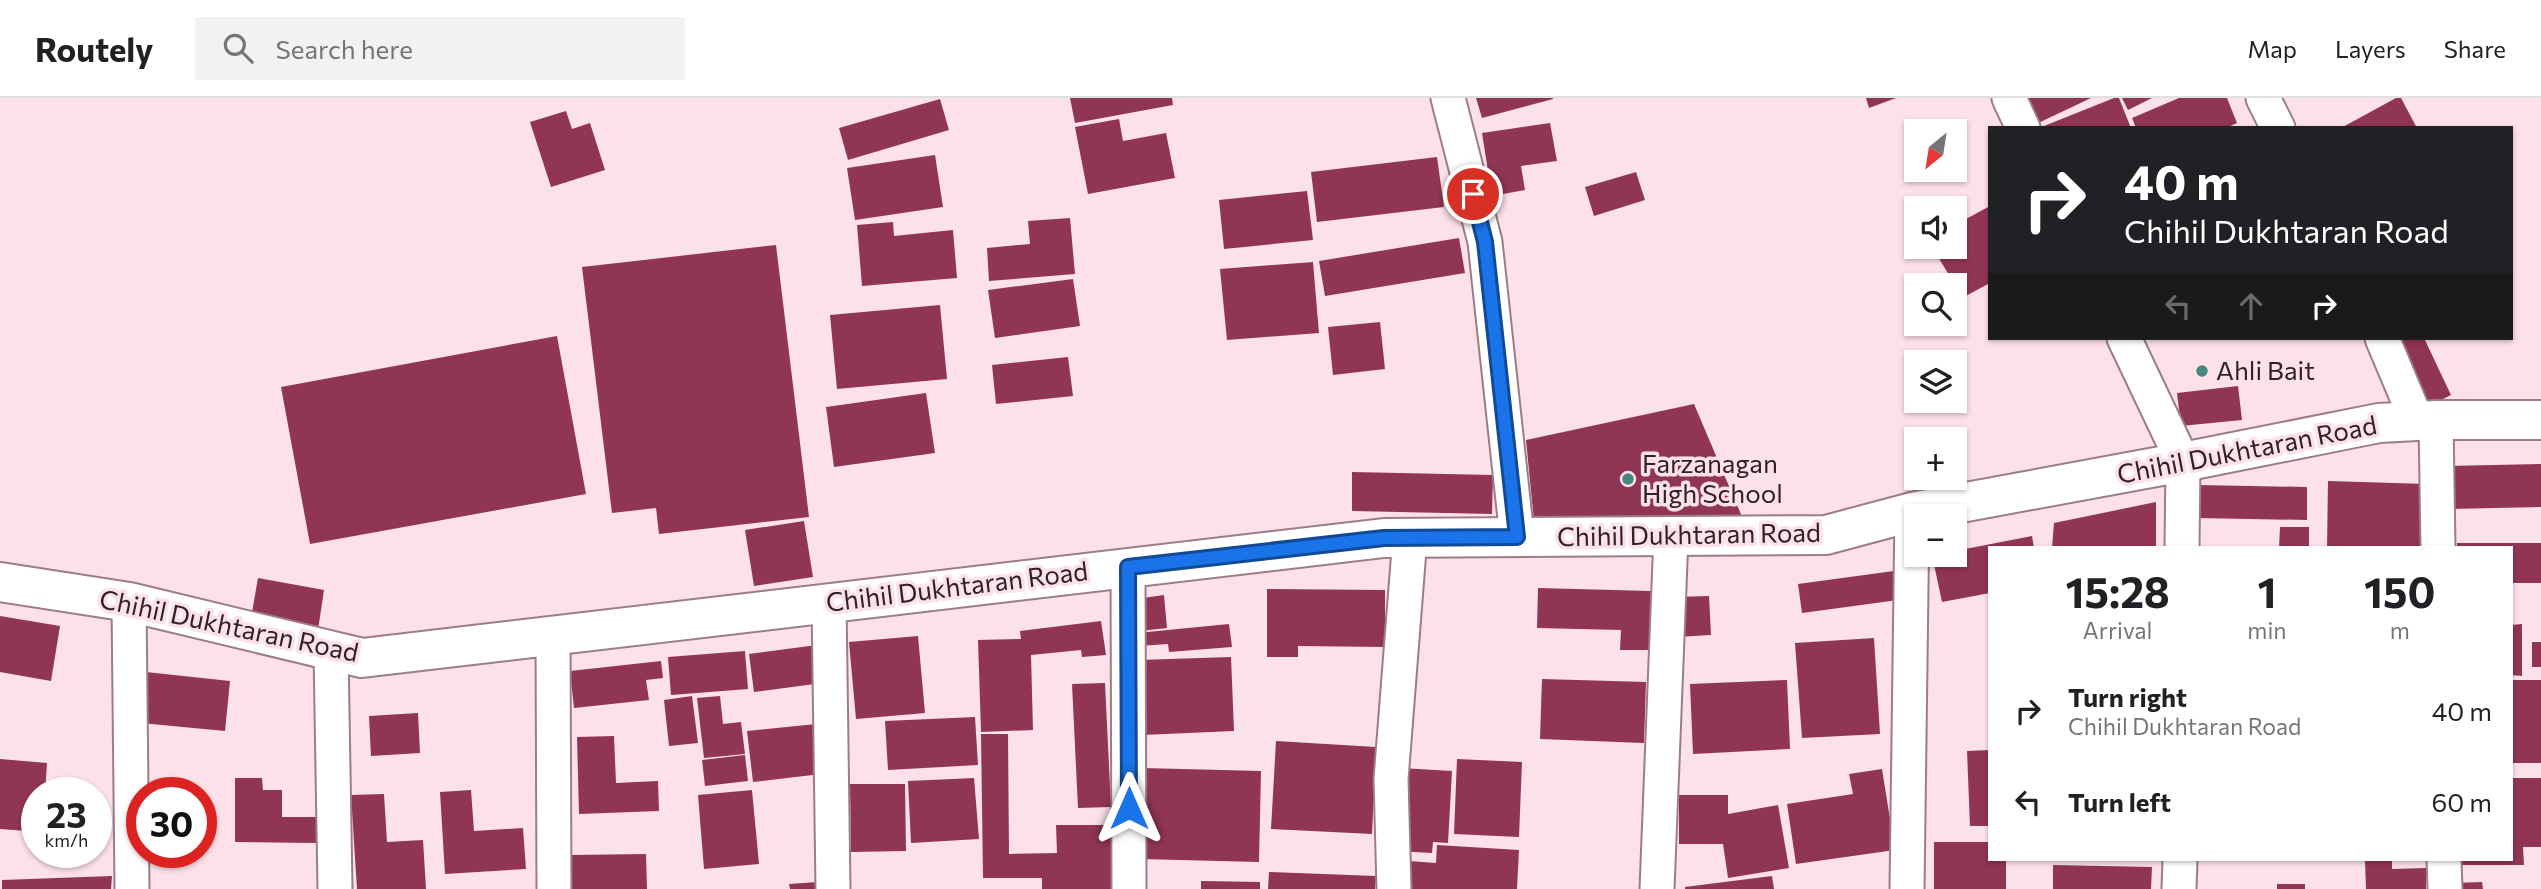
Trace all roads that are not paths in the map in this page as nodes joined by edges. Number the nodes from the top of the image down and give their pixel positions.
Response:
1 (1448, 98) edge
2 (2009, 98) edge
3 (2263, 98) edge
4 (2021, 126) edge
5 (2277, 126) edge
6 (2125, 340) edge
7 (2383, 340) edge
8 (2426, 420) junction
9 (2541, 420) edge
10 (2183, 462) junction
11 (1955, 504) edge
12 (1904, 514) edge
13 (1410, 537) junction
14 (1517, 537) junction
15 (1671, 537) junction
16 (2182, 546) edge
17 (2438, 546) edge
18 (1128, 567) junction
19 (1911, 567) edge
20 (0, 582) edge
21 (129, 602) junction
22 (830, 602) junction
23 (553, 635) junction
24 (331, 651) junction
25 (2180, 861) edge
26 (2444, 861) edge
27 (132, 889) edge
28 (335, 889) edge
29 (554, 889) edge
30 (833, 889) edge
31 (1129, 889) edge
32 (1394, 889) edge
33 (1657, 889) edge
34 (1908, 889) edge
35 (2179, 889) edge
36 (2445, 889) edge

1 - 14 street
2 - 4 street
3 - 5 street
6 - 10 street
7 - 8 street
8 - 9 street, Chihil Dukhtaran Road
8 - 10 street, Chihil Dukhtaran Road
8 - 17 street
10 - 11 street, Chihil Dukhtaran Road
10 - 16 street
12 - 15 street, Chihil Dukhtaran Road
13 - 14 street, Chihil Dukhtaran Road
13 - 18 street, Chihil Dukhtaran Road
13 - 32 street
14 - 15 street, Chihil Dukhtaran Road
15 - 33 street
18 - 22 street, Chihil Dukhtaran Road
18 - 31 street
19 - 34 street
20 - 21 street, Chihil Dukhtaran Road
21 - 24 street, Chihil Dukhtaran Road
21 - 27 street
22 - 23 street, Chihil Dukhtaran Road
22 - 30 street
23 - 24 street, Chihil Dukhtaran Road
23 - 29 street
24 - 28 street
25 - 35 street
26 - 36 street

